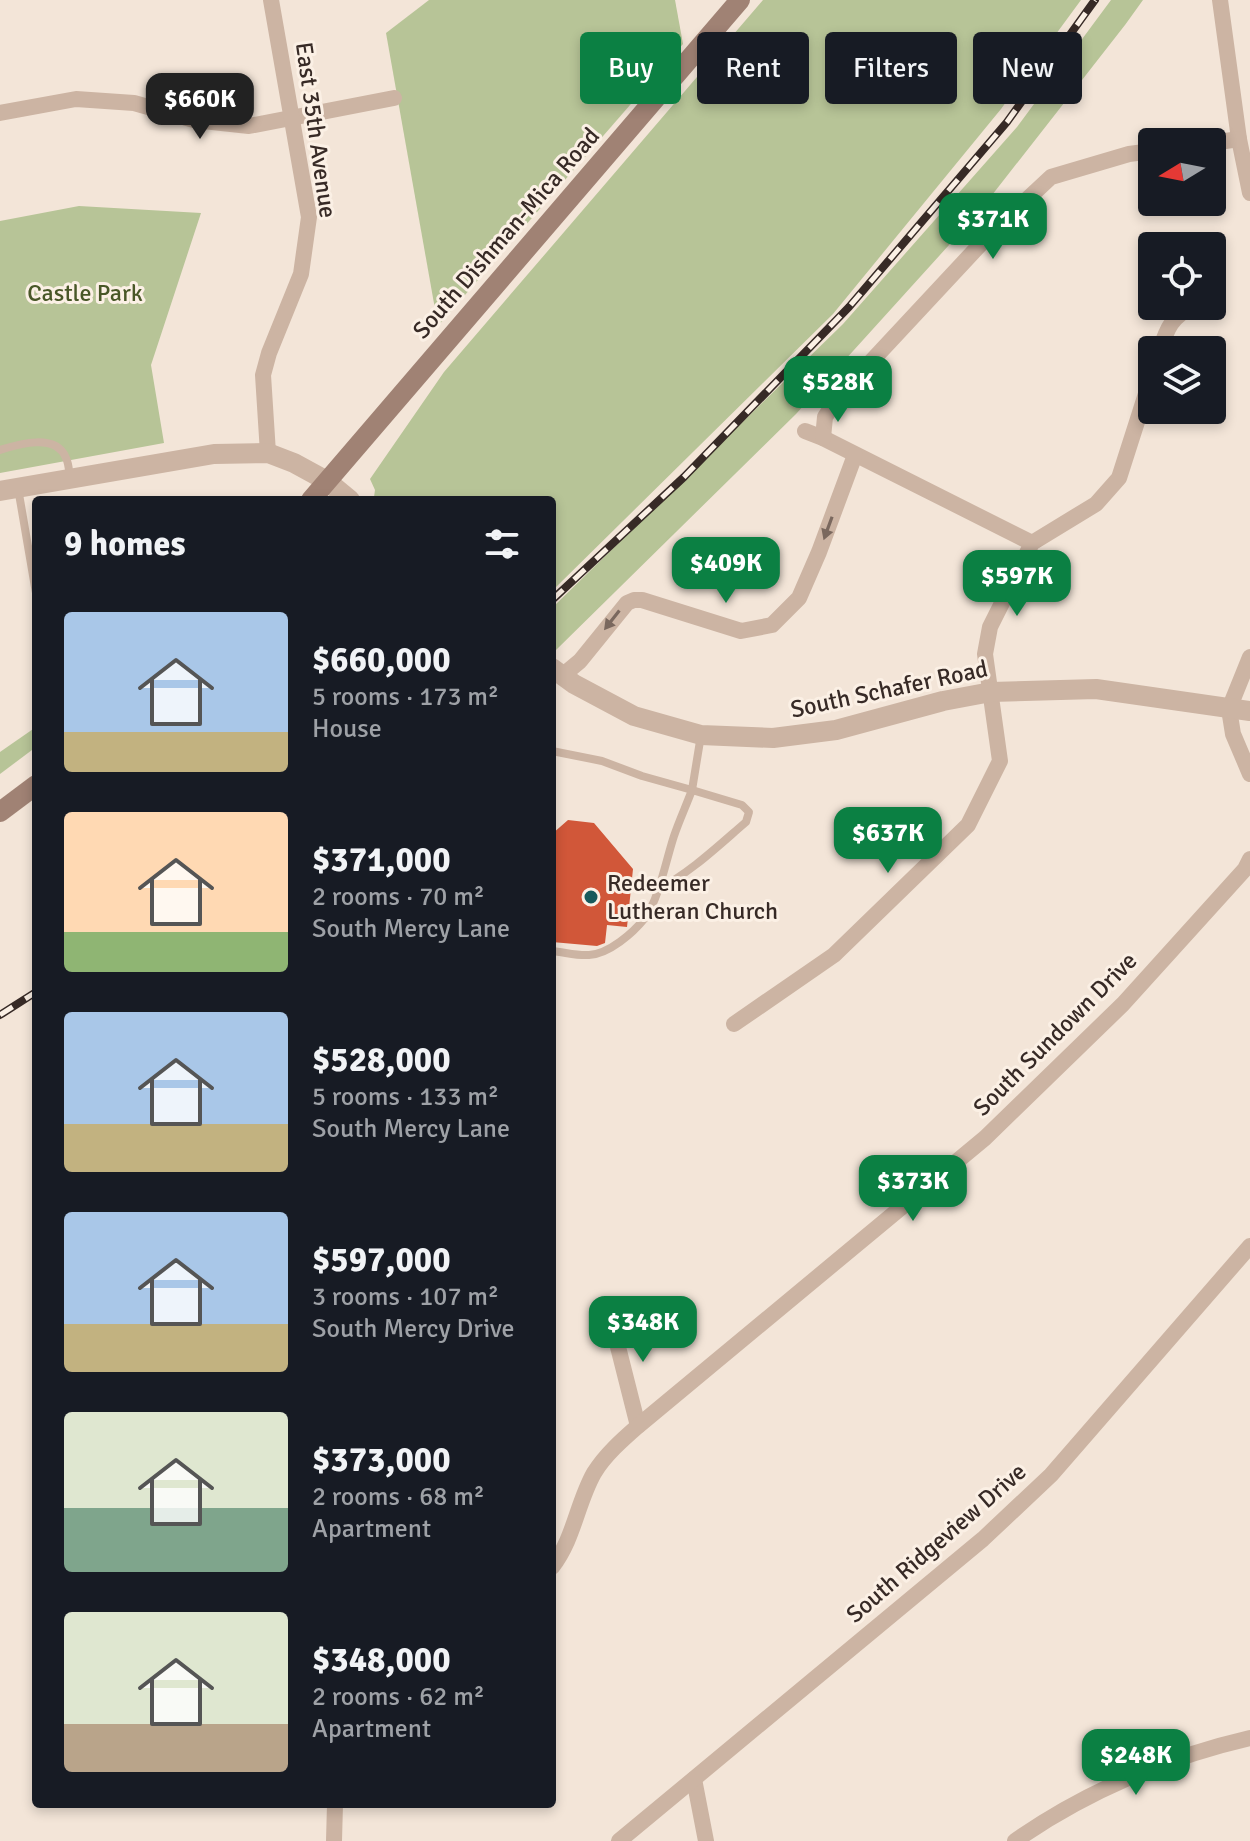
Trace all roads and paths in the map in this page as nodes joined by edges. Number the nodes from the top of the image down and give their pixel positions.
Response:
1 (271, 0) edge
2 (740, 0) edge
3 (1220, 0) edge
4 (394, 98) dead end
5 (0, 113) edge
6 (291, 117) junction
7 (1239, 139) junction
8 (1226, 141) edge
9 (1138, 153) edge
10 (1250, 193) edge
11 (1138, 419) edge
12 (805, 431) dead end
13 (823, 438) junction
14 (0, 450) edge
15 (268, 453) junction
16 (855, 455) junction
17 (70, 479) junction
18 (327, 481) junction
19 (9, 489) edge
20 (314, 496) edge
21 (345, 496) edge
22 (1032, 543) junction
23 (32, 578) edge
24 (1250, 657) edge
25 (556, 676) edge
26 (556, 677) edge
27 (991, 692) junction
28 (1240, 710) edge
29 (701, 735) junction
30 (556, 752) edge
31 (1250, 774) edge
32 (32, 788) edge
33 (692, 790) junction
34 (0, 812) edge
35 (1250, 859) edge
36 (657, 890) junction
37 (556, 951) edge
38 (734, 1024) dead end
39 (1250, 1246) edge
40 (604, 1322) dead end
41 (638, 1426) junction
42 (556, 1562) edge
43 (1250, 1738) edge
44 (694, 1779) junction
45 (335, 1808) edge
46 (334, 1841) edge
47 (619, 1841) edge
48 (706, 1841) edge
49 (1015, 1841) edge

1 - 6 street, East 35th Avenue
2 - 18 main road, South Dishman-Mica Road
3 - 7 street
4 - 6 street
5 - 6 street
6 - 15 street, East 35th Avenue
7 - 8 street
7 - 10 street
9 - 13 street
11 - 22 street
12 - 13 street
13 - 16 street
14 - 17 lane
15 - 17 street
15 - 18 street
16 - 22 street
16 -> 25 street
17 - 19 street
18 - 20 main road, South Dishman-Mica Road
18 - 21 street
19 - 23 lane
22 - 27 street
24 - 28 street
26 - 29 street, South Schafer Road
27 - 28 street, South Schafer Road
27 - 29 street, South Schafer Road
27 - 38 street
28 - 31 street
29 - 33 lane
30 - 33 lane
32 - 34 main road
33 - 36 lane
33 - 36 lane
35 - 41 street, South Sundown Drive
36 - 37 lane
39 - 44 street, South Ridgeview Drive
40 - 41 street
41 - 42 street, South Sundown Drive
43 - 49 street
44 - 47 street, South Ridgeview Drive
44 - 48 street
45 - 46 street

